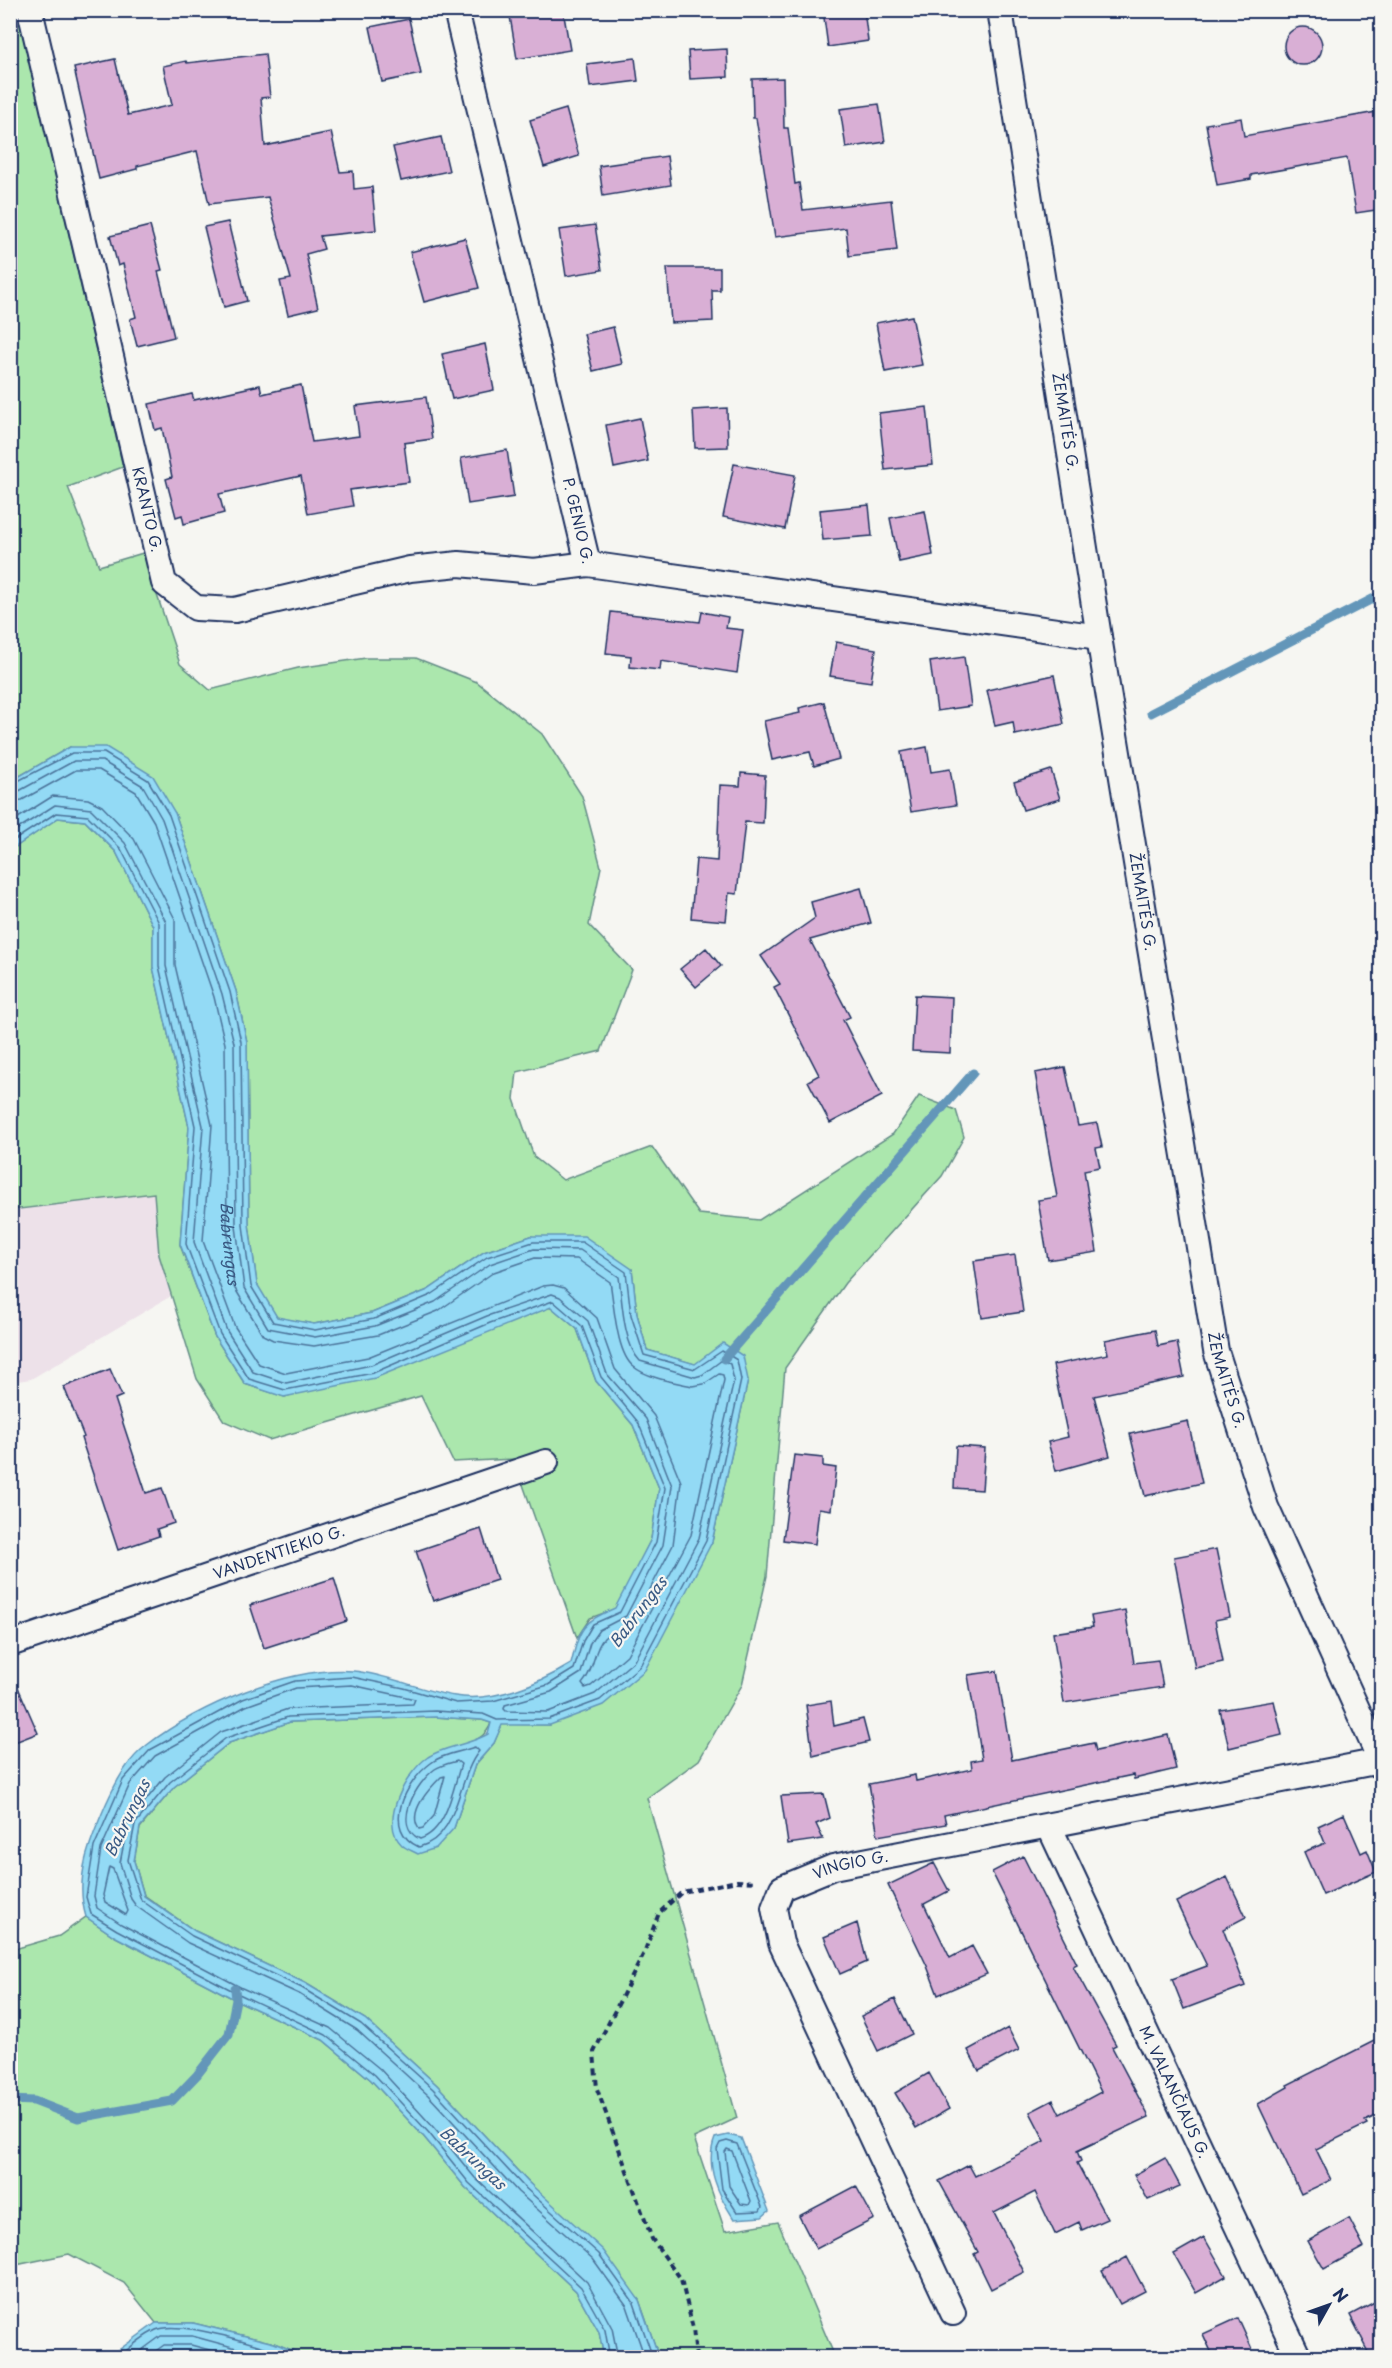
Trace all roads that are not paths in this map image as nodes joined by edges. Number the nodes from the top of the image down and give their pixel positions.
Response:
1 (30, 10) edge
2 (456, 10) edge
3 (1000, 10) edge
4 (588, 564) junction
5 (1099, 637) junction
6 (546, 1462) dead end
7 (10, 1644) edge
8 (1381, 1763) edge
9 (1048, 1826) junction
10 (953, 2313) dead end
11 (1299, 2358) edge

1 - 4 street, KRANTO G.
2 - 4 street, P. GENIO G.
3 - 5 street, ŽEMAITĖS G.
4 - 5 street, P. GENIO G.
5 - 8 street, ŽEMAITĖS G.
6 - 7 street, VANDENTIEKIO G.
8 - 9 street, VINGIO G.
9 - 10 street, VINGIO G.
9 - 11 street, M. VALANČIAUS G.

